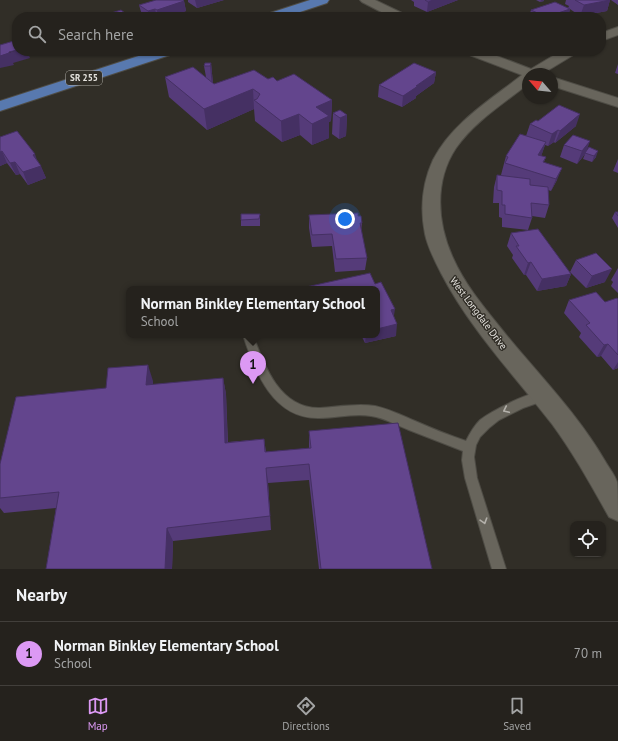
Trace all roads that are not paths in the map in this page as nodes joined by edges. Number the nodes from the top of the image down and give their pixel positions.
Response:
1 (323, 0) edge
2 (366, 0) edge
3 (287, 12) edge
4 (390, 12) edge
5 (618, 31) edge
6 (606, 35) edge
7 (153, 56) edge
8 (485, 56) edge
9 (562, 56) edge
10 (541, 68) edge
11 (522, 70) edge
12 (522, 82) edge
13 (558, 83) edge
14 (618, 103) edge
15 (0, 106) edge
16 (249, 338) edge
17 (542, 396) junction
18 (469, 448) junction
19 (618, 508) edge
20 (499, 569) edge

1 - 3 main road
2 - 4 street
5 - 6 street
7 - 15 main road, SR 255
8 - 11 street
9 - 10 street
12 - 17 street, West Longdale Drive
13 - 14 street
16 - 18 lane
17 -> 18 lane
17 - 19 street, West Longdale Drive
18 -> 20 lane

